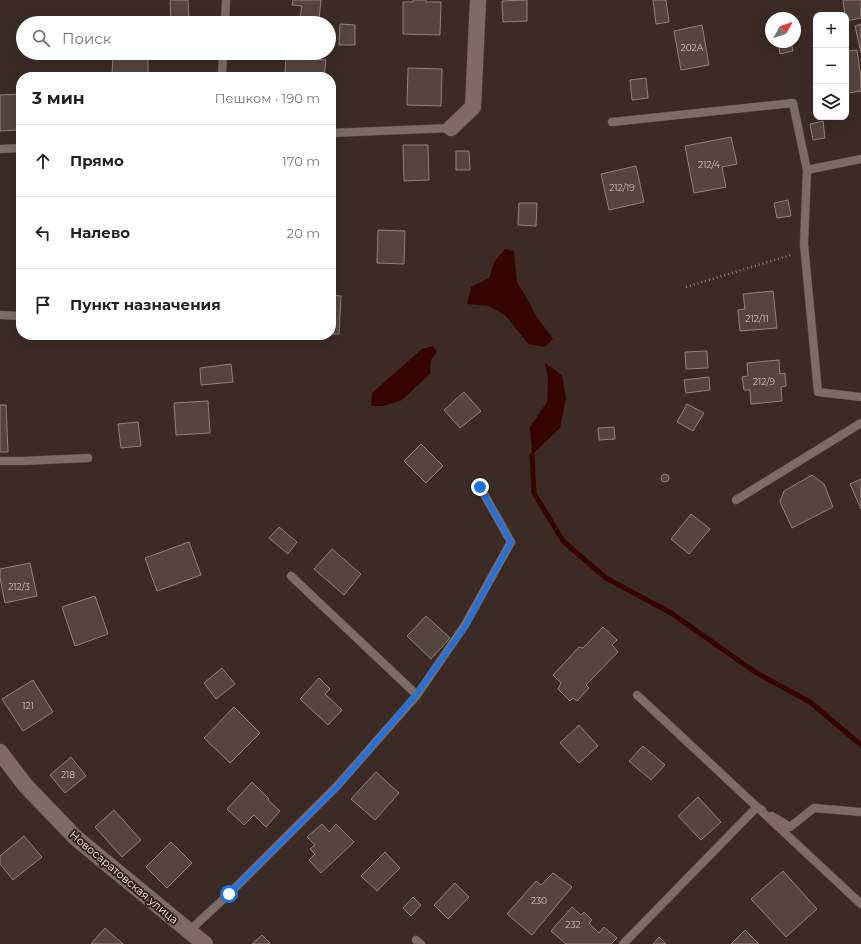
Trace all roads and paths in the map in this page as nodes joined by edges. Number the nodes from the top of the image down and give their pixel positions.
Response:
1 (226, 0) edge
2 (478, 0) edge
3 (225, 16) edge
4 (223, 60) edge
5 (222, 72) edge
6 (612, 122) dead end
7 (452, 128) joint
8 (336, 133) edge
9 (16, 148) edge
10 (0, 149) edge
11 (861, 159) edge
12 (806, 170) junction
13 (804, 244) junction
14 (686, 287) dead end
15 (0, 316) edge
16 (16, 316) edge
17 (861, 397) edge
18 (861, 423) edge
19 (88, 458) dead end
20 (0, 461) edge
21 (480, 487) dead end
22 (736, 500) dead end
23 (291, 576) dead end
24 (416, 695) junction
25 (637, 695) dead end
26 (0, 752) edge
27 (757, 807) junction
28 (861, 812) edge
29 (861, 904) edge
30 (190, 930) junction
31 (205, 944) edge
32 (623, 944) edge

1 - 3 lane
2 - 7 street
4 - 5 lane
6 - 12 lane
7 - 8 lane
9 - 10 lane
11 - 12 lane
12 - 13 lane
13 - 14 path
13 - 17 lane
15 - 16 lane
18 - 22 lane
19 - 20 lane
21 - 24 lane
23 - 24 lane
24 - 30 lane
25 - 27 lane
26 - 30 street, Новосаратовская улица
27 - 28 lane
27 - 29 lane
27 - 32 lane
30 - 31 street, Новосаратовская улица

